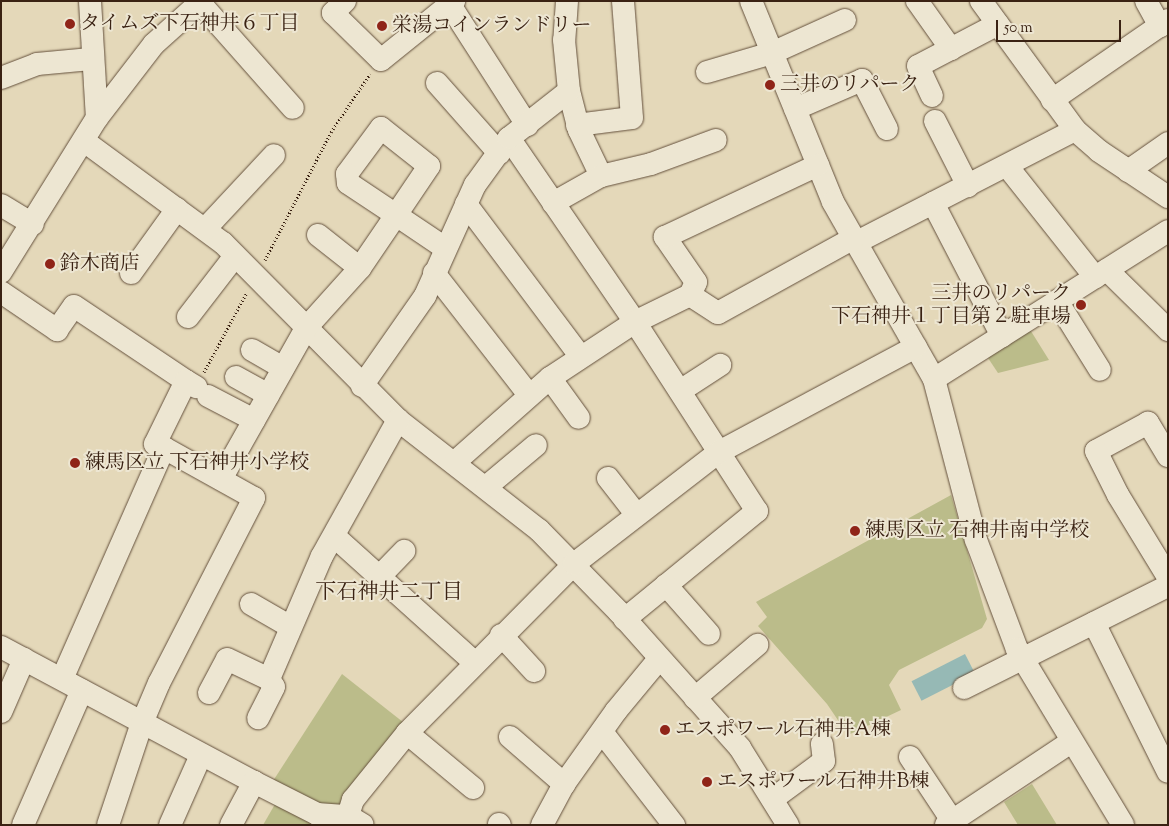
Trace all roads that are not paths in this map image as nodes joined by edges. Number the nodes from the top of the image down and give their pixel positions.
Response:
1 (90, 1) edge
2 (345, 1) edge
3 (567, 1) edge
4 (623, 1) edge
5 (750, 1) edge
6 (917, 1) edge
7 (982, 1) edge
8 (1146, 1) edge
9 (197, 3) edge
10 (452, 3) edge
11 (845, 20) dead end
12 (1164, 23) edge
13 (998, 24) junction
14 (950, 49) junction
15 (772, 53) junction
16 (91, 58) junction
17 (707, 72) dead end
18 (1, 78) edge
19 (436, 83) dead end
20 (569, 91) junction
21 (932, 96) dead end
22 (1052, 100) junction
23 (293, 108) dead end
24 (795, 108) junction
25 (97, 118) junction
26 (935, 121) dead end
27 (527, 125) junction
28 (578, 125) junction
29 (887, 129) dead end
30 (1075, 130) junction
31 (716, 140) dead end
32 (84, 141) junction
33 (1168, 144) edge
34 (504, 146) junction
35 (274, 155) dead end
36 (818, 165) junction
37 (1007, 166) junction
38 (1128, 171) junction
39 (601, 176) junction
40 (968, 186) junction
41 (1168, 197) edge
42 (553, 203) junction
43 (933, 203) junction
44 (466, 204) junction
45 (1, 205) edge
46 (177, 209) junction
47 (33, 224) junction
48 (205, 229) junction
49 (1168, 231) edge
50 (318, 236) dead end
51 (855, 240) junction
52 (445, 248) junction
53 (235, 256) junction
54 (360, 268) junction
55 (1, 272) edge
56 (131, 272) dead end
57 (1101, 273) junction
58 (434, 274) junction
59 (1, 292) edge
60 (690, 295) junction
61 (1057, 301) junction
62 (188, 317) dead end
63 (636, 322) junction
64 (306, 328) junction
65 (1168, 330) edge
66 (1002, 336) junction
67 (916, 347) junction
68 (252, 350) dead end
69 (581, 357) junction
70 (720, 365) dead end
71 (283, 368) junction
72 (1100, 370) dead end
73 (236, 377) dead end
74 (550, 378) junction
75 (934, 379) junction
76 (362, 386) junction
77 (197, 388) junction
78 (680, 391) junction
79 (268, 395) junction
80 (529, 396) junction
81 (579, 418) dead end
82 (254, 420) junction
83 (398, 420) junction
84 (536, 445) dead end
85 (164, 448) junction
86 (719, 452) junction
87 (1168, 456) edge
88 (455, 462) junction
89 (221, 478) junction
90 (608, 478) dead end
91 (486, 487) junction
92 (636, 514) junction
93 (334, 536) junction
94 (404, 551) dead end
95 (574, 564) junction
96 (380, 576) junction
97 (1168, 577) edge
98 (666, 585) junction
99 (1168, 586) edge
100 (251, 604) dead end
101 (625, 619) junction
102 (1094, 623) junction
103 (292, 627) junction
104 (709, 634) dead end
105 (501, 635) junction
106 (757, 645) dead end
107 (1, 647) edge
108 (24, 659) junction
109 (659, 659) junction
110 (1021, 659) junction
111 (474, 662) junction
112 (534, 671) dead end
113 (62, 679) junction
114 (268, 679) junction
115 (964, 688) dead end
116 (82, 690) junction
117 (209, 694) dead end
118 (695, 698) junction
119 (1, 712) edge
120 (258, 718) dead end
121 (142, 723) junction
122 (602, 732) junction
123 (407, 733) junction
124 (510, 736) dead end
125 (1071, 742) junction
126 (822, 744) dead end
127 (201, 755) junction
128 (910, 757) dead end
129 (1168, 772) edge
130 (254, 782) junction
131 (564, 784) junction
132 (473, 788) dead end
133 (774, 798) junction
134 (356, 820) edge
135 (548, 822) edge
136 (176, 823) edge
137 (951, 823) edge
138 (23, 825) edge
139 (108, 825) edge
140 (231, 825) edge
141 (674, 825) edge
142 (788, 825) edge
143 (1123, 825) edge

1 - 16 street
2 - 10 street
3 - 20 street
4 - 28 street
5 - 15 street
6 - 14 street
7 - 13 street
8 - 12 street
9 - 23 street
9 - 25 street
10 - 27 street
11 - 15 street
12 - 22 street
13 - 14 street
13 - 22 street
14 - 21 street
15 - 17 street
15 - 24 street
16 - 18 street
16 - 25 street
19 - 34 street
20 - 27 street
20 - 28 street
22 - 30 street
24 - 29 street
24 - 36 street
25 - 32 street
26 - 40 street
27 - 34 street
28 - 39 street
30 - 37 street
30 - 38 street
31 - 39 street
32 - 46 street
32 - 47 street
33 - 38 street
34 - 42 street
34 - 44 street
35 - 48 street
36 - 51 street
36 - 60 street
37 - 40 street
37 - 57 street
38 - 41 street
39 - 42 street
40 - 43 street
42 - 63 street
43 - 51 street
43 - 66 street
44 - 52 street
44 - 69 street
45 - 47 street
46 - 48 street
46 - 56 street
47 - 55 street
48 - 53 street
49 - 57 street
50 - 54 street
51 - 60 street
51 - 67 street
52 - 54 street
52 - 58 street
53 - 62 street
53 - 64 street
54 - 64 street
57 - 61 street
57 - 65 street
58 - 76 street
58 - 80 street
59 - 77 street
60 - 63 street
61 - 66 street
61 - 72 street
63 - 69 street
63 - 78 street
64 - 71 street
64 - 76 street
66 - 75 street
67 - 75 street
67 - 86 street
68 - 71 street
69 - 74 street
70 - 78 street
71 - 79 street
73 - 79 street
74 - 80 street
74 - 81 street
75 - 110 street
76 - 83 street
77 - 82 street
77 - 85 street
78 - 86 street
79 - 82 street
80 - 88 street
82 - 89 street
83 - 88 street
83 - 93 street
84 - 91 street
85 - 89 street
85 - 113 street
86 - 92 street
86 - 98 street
87 - 97 street
88 - 91 street
89 - 121 street
90 - 92 street
91 - 95 street
92 - 95 street
93 - 96 street
93 - 103 street
94 - 96 street
95 - 101 street
95 - 105 street
96 - 111 street
98 - 101 street
98 - 104 street
99 - 102 street
100 - 103 street
101 - 109 street
102 - 110 street
102 - 129 street
103 - 114 street
105 - 111 street
105 - 112 street
106 - 118 street
107 - 108 street
108 - 113 street
108 - 119 street
109 - 118 street
109 - 122 street
110 - 115 street
110 - 125 street
111 - 123 street
113 - 116 street
114 - 117 street
114 - 120 street
116 - 121 street
116 - 138 street
118 - 133 street
121 - 127 street
121 - 139 street
122 - 131 street
122 - 141 street
123 - 132 street
123 - 134 street
124 - 131 street
125 - 137 street
125 - 143 street
126 - 133 street
127 - 130 street
127 - 136 street
128 - 137 street
130 - 134 street
130 - 140 street
131 - 135 street
133 - 142 street

